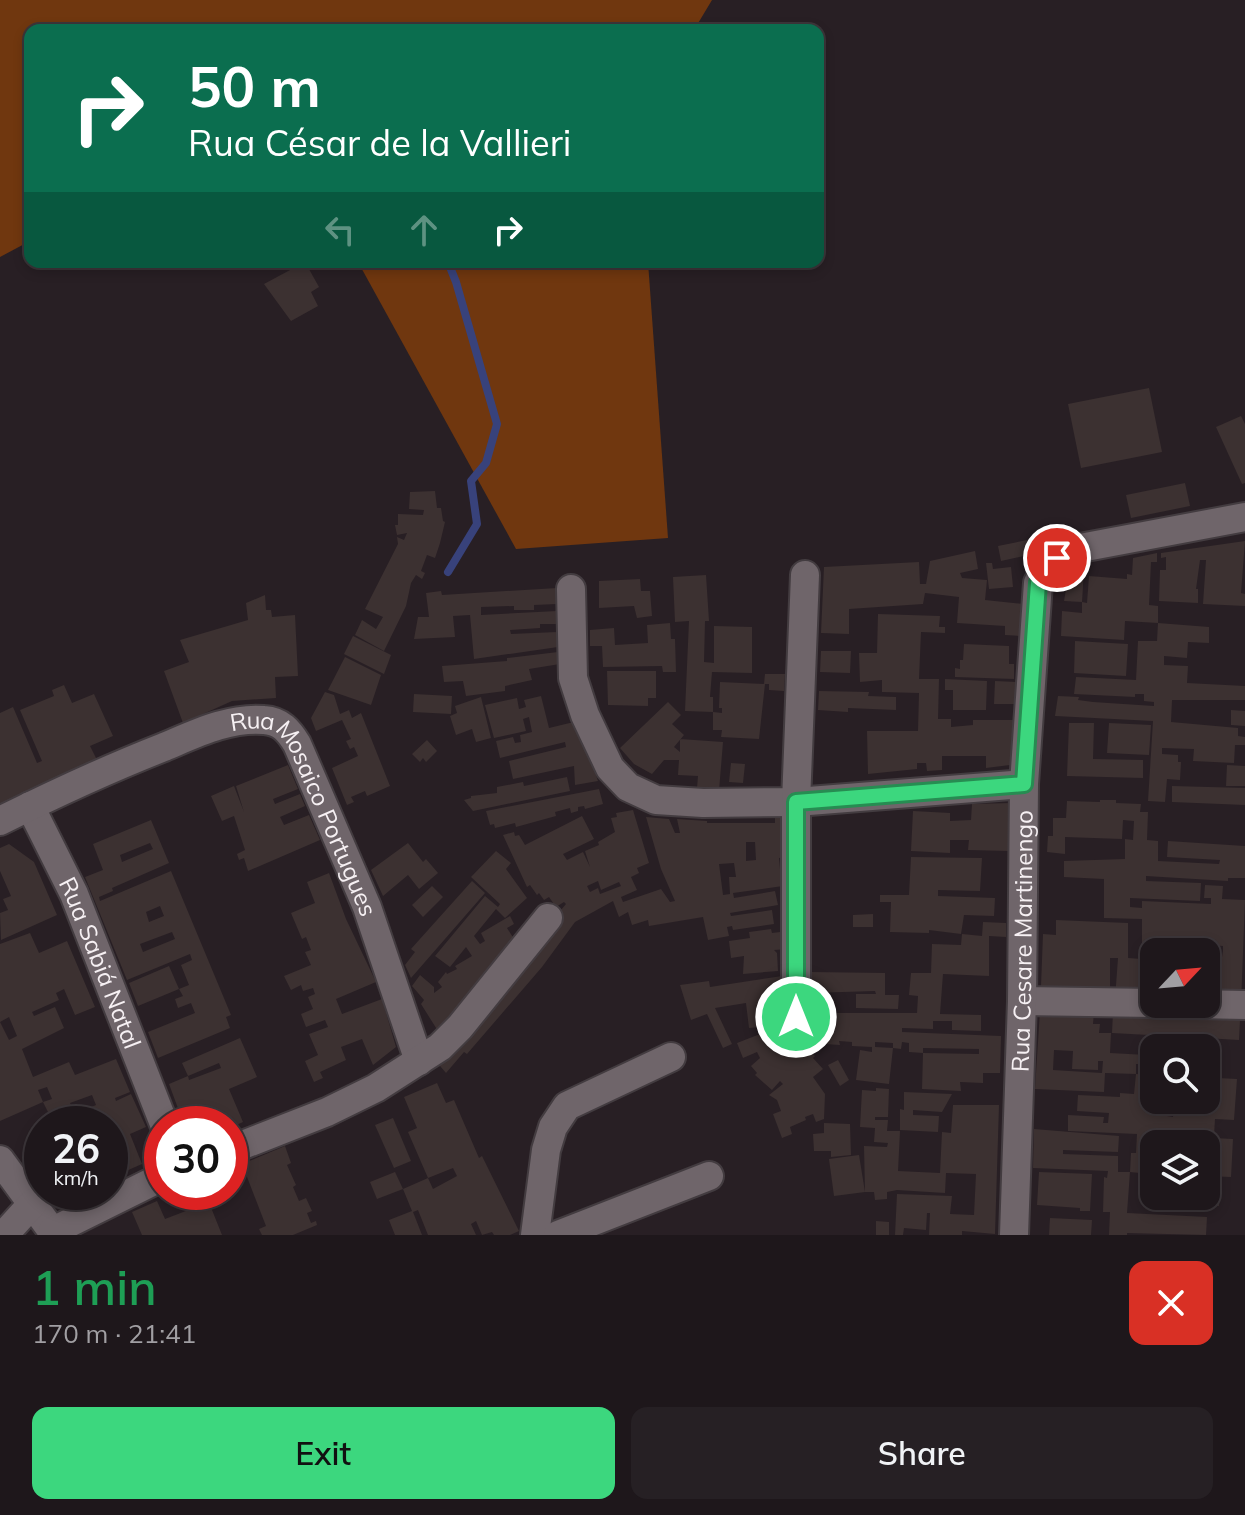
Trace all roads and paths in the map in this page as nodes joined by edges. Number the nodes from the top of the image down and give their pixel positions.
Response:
1 (1245, 517) edge
2 (805, 575) dead end
3 (571, 589) dead end
4 (1024, 784) junction
5 (796, 802) junction
6 (30, 806) junction
7 (0, 821) edge
8 (548, 918) dead end
9 (1022, 1001) junction
10 (1140, 1003) edge
11 (1220, 1005) edge
12 (1245, 1005) edge
13 (796, 1017) dead end
14 (671, 1057) dead end
15 (419, 1061) junction
16 (157, 1106) edge
17 (248, 1143) edge
18 (0, 1160) edge
19 (709, 1176) dead end
20 (144, 1186) edge
21 (24, 1191) edge
22 (27, 1210) edge
23 (38, 1210) edge
24 (54, 1233) edge
25 (4, 1235) edge
26 (535, 1235) edge
27 (558, 1235) edge
28 (1014, 1235) edge

1 - 4 street, Rua Cesare Martinengo
2 - 5 street
3 - 5 street
4 - 5 street
4 - 9 street, Rua Cesare Martinengo
5 - 13 street
6 - 7 street, Rua Mosaico Portugues
6 - 15 street, Rua Mosaico Portugues
6 - 16 street, Rua Sabiá Natal
8 - 15 street
9 - 10 street
9 - 28 street, Rua Cesare Martinengo
11 - 12 street
14 - 26 street
15 - 17 street
18 - 21 street
19 - 27 street
20 - 24 street
22 - 25 street
23 - 24 street

